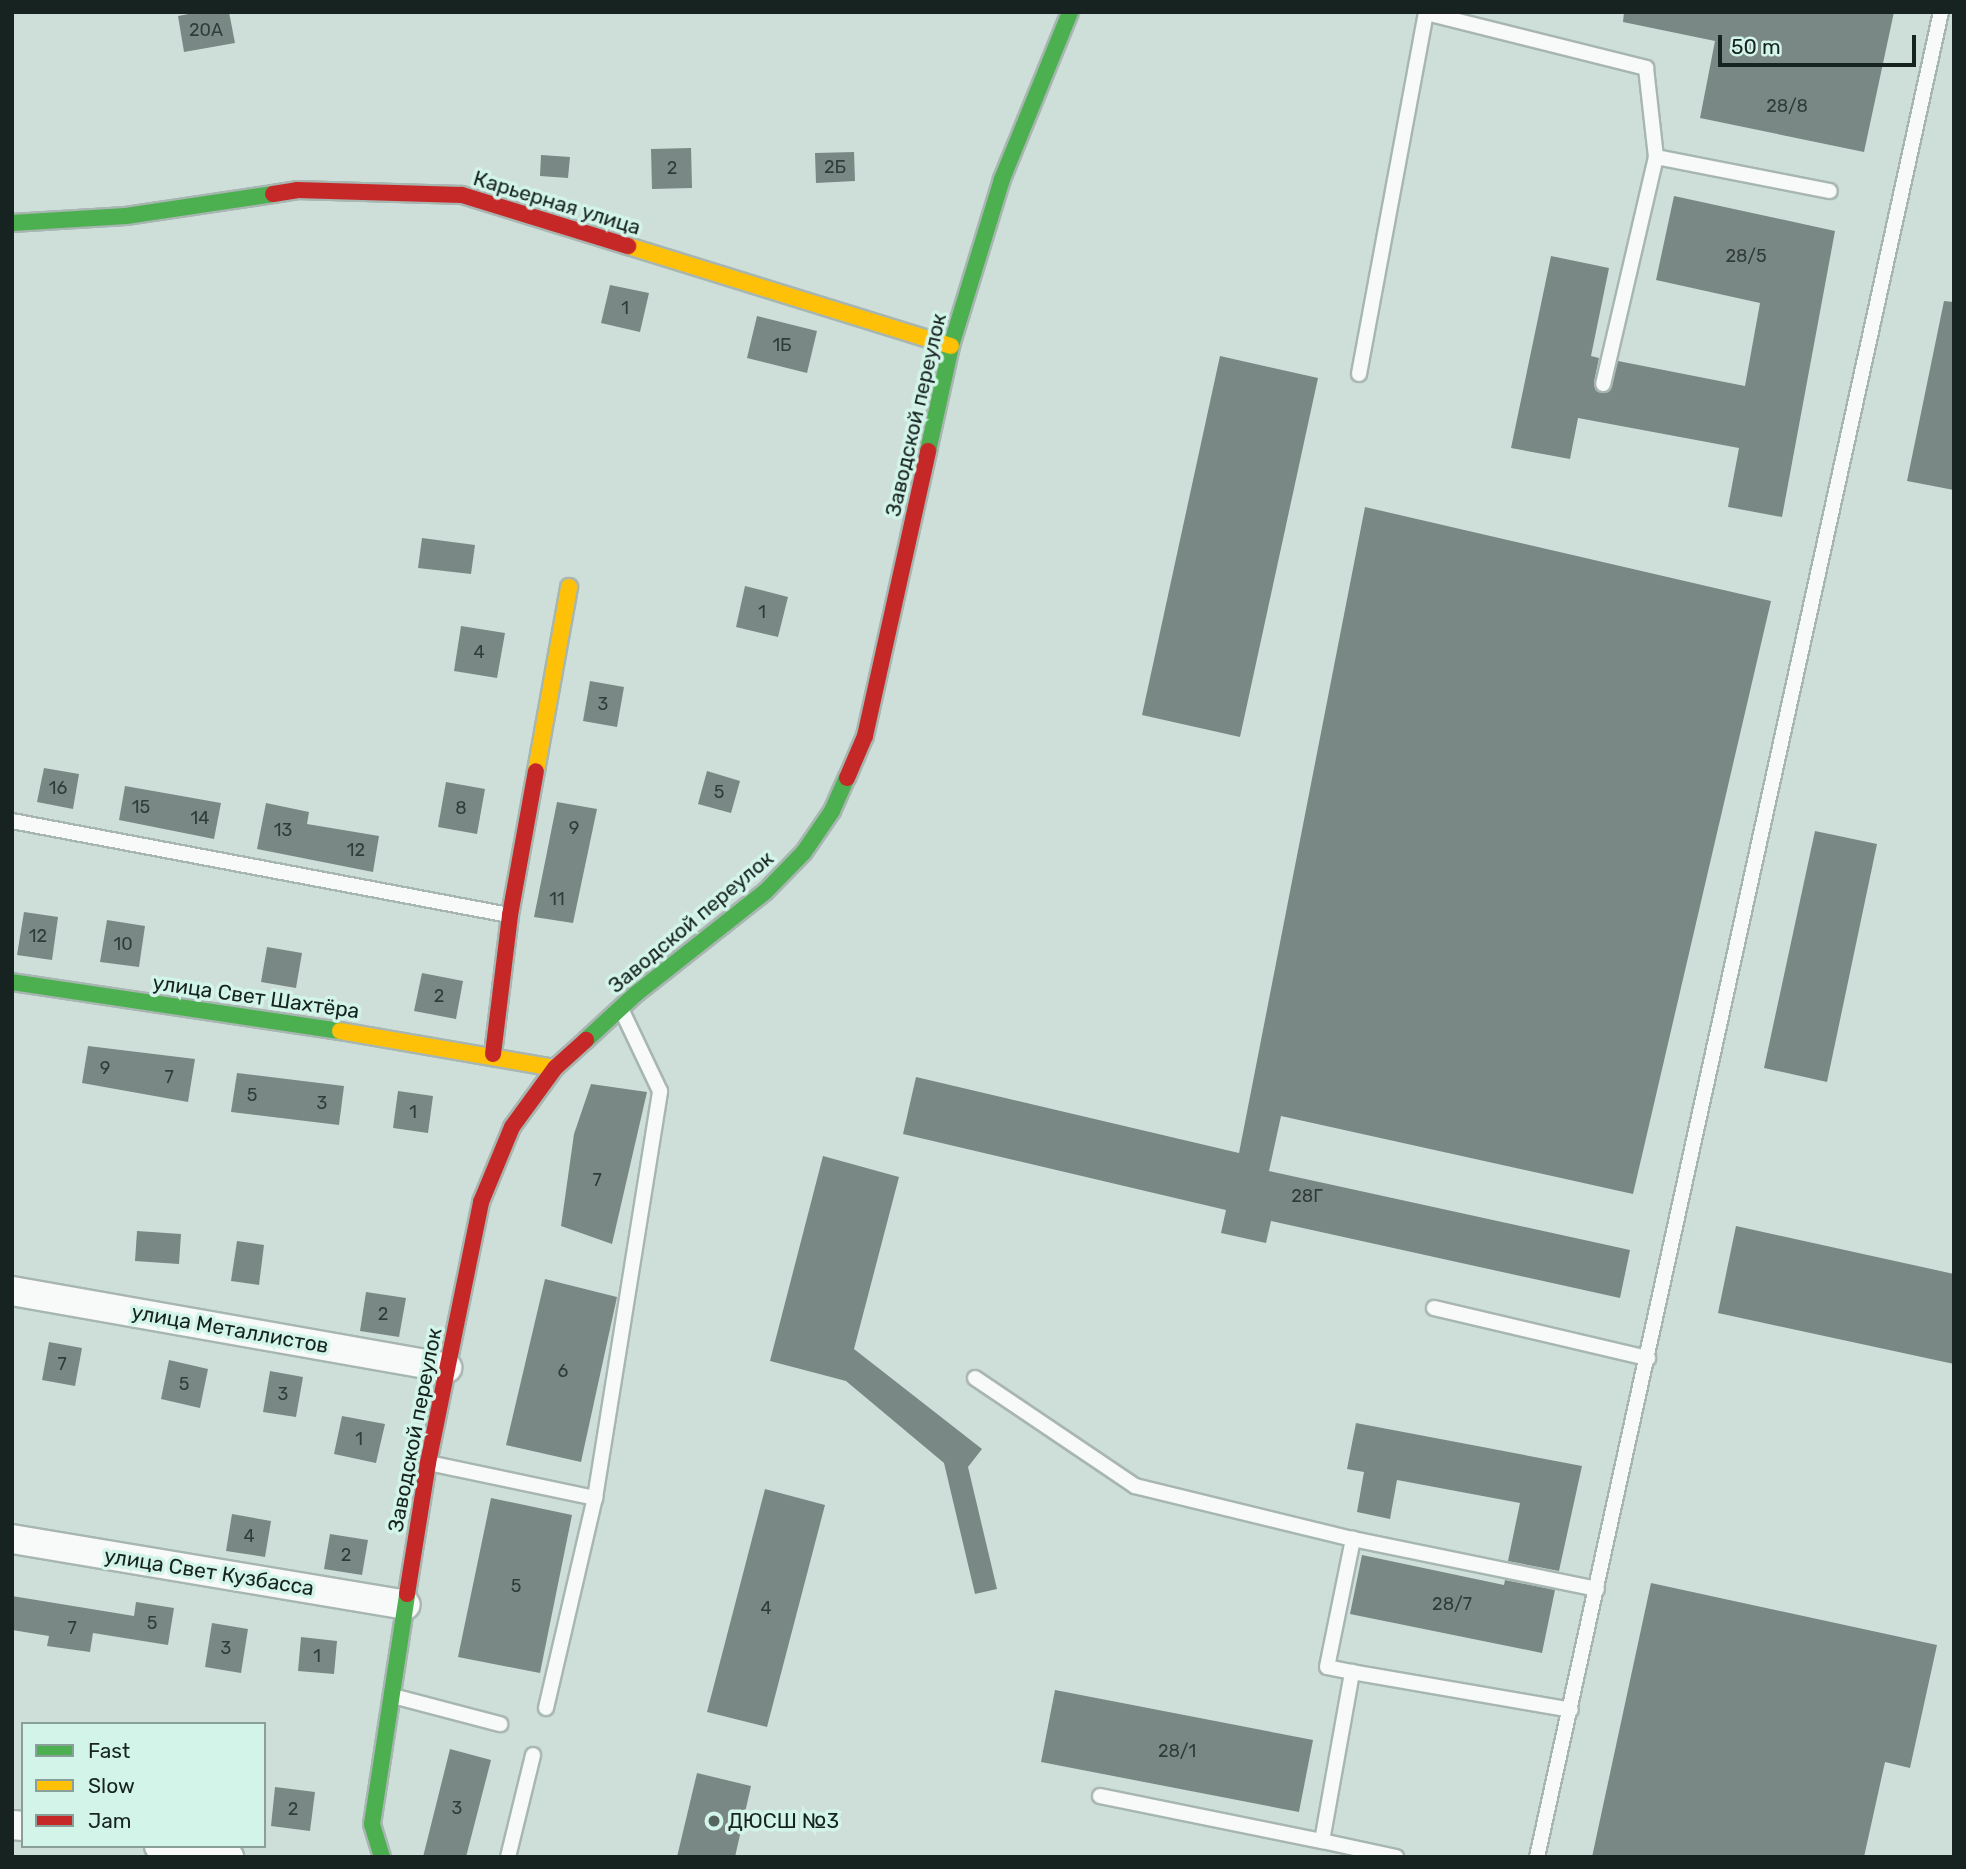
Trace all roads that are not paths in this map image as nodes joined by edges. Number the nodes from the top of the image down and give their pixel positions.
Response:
1 (1070, 12) edge
2 (1941, 12) edge
3 (1426, 13) edge
4 (1656, 157) junction
5 (1830, 191) dead end
6 (12, 223) edge
7 (951, 346) junction
8 (1359, 374) dead end
9 (1604, 384) dead end
10 (569, 587) dead end
11 (12, 821) edge
12 (510, 915) junction
13 (12, 982) edge
14 (620, 1008) junction
15 (493, 1054) junction
16 (555, 1068) junction
17 (12, 1291) edge
18 (1434, 1308) dead end
19 (1648, 1358) junction
20 (447, 1368) junction
21 (975, 1378) dead end
22 (428, 1463) junction
23 (595, 1498) junction
24 (12, 1539) edge
25 (1353, 1539) junction
26 (1597, 1589) junction
27 (405, 1605) junction
28 (1352, 1672) junction
29 (391, 1696) junction
30 (546, 1708) dead end
31 (1571, 1710) junction
32 (500, 1724) dead end
33 (533, 1755) dead end
34 (1100, 1797) dead end
35 (1322, 1841) junction
36 (172, 1848) edge
37 (229, 1857) edge
38 (383, 1857) edge
39 (508, 1857) edge
40 (1396, 1857) edge
41 (1537, 1857) edge

1 - 7 main road, Заводской переулок
2 - 19 lane
3 - 4 lane
3 - 8 lane
4 - 5 lane
4 - 9 lane
6 - 7 main road, Карьерная улица
7 - 14 main road, Заводской переулок
10 - 12 main road
11 - 12 lane
12 - 15 main road
13 - 15 main road, улица Свет Шахтёра
14 - 16 main road, Заводской переулок
14 - 23 lane
15 - 16 main road, улица Свет Шахтёра
16 - 20 main road, Заводской переулок
17 - 20 street, улица Металлистов
18 - 19 lane
19 - 26 lane
20 - 22 main road, Заводской переулок
21 - 25 lane
22 - 23 lane
22 - 27 main road, Заводской переулок
23 - 30 lane
24 - 27 street, улица Свет Кузбасса
25 - 26 lane
25 - 28 lane
26 - 31 lane
27 - 29 main road, Заводской переулок
28 - 31 lane
28 - 35 lane
29 - 32 lane
29 - 38 main road, Заводской переулок
31 - 41 lane
33 - 39 lane
34 - 35 lane
35 - 40 lane
36 - 37 street

